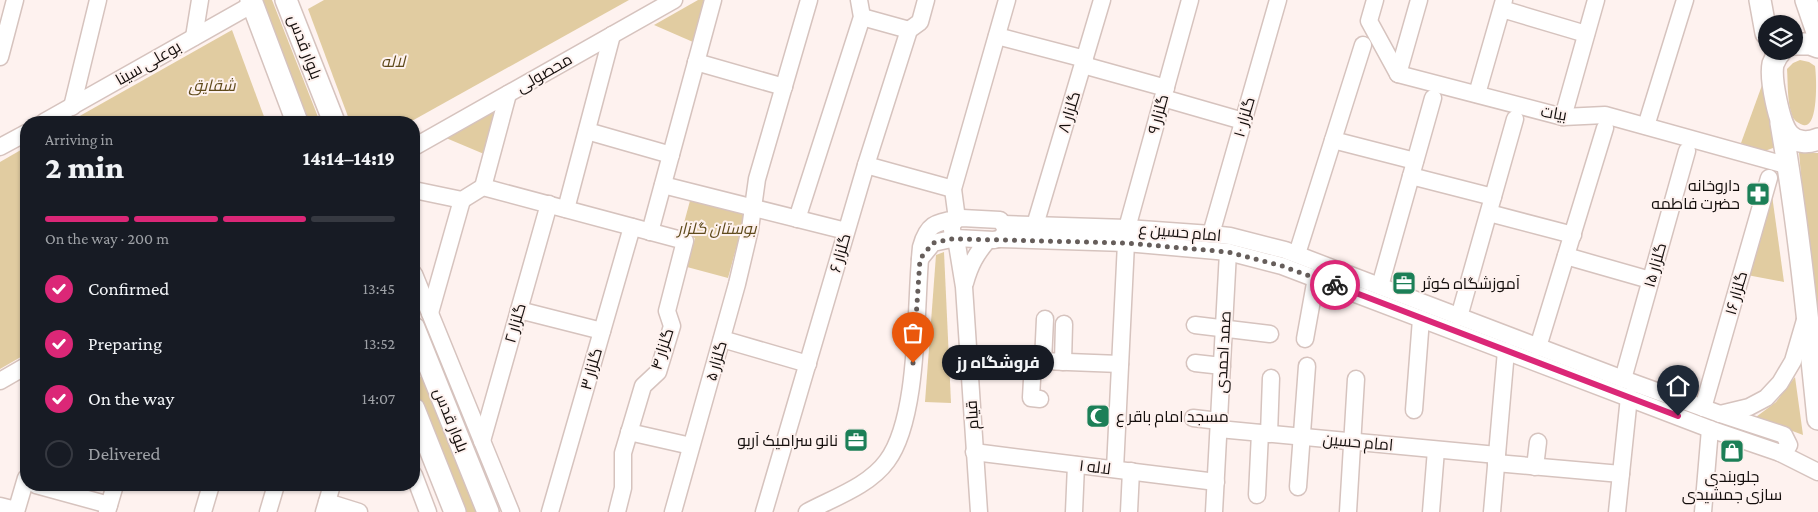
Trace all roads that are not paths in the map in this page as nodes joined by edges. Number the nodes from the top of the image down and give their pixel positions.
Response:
1 (15, 0) edge
2 (98, 0) edge
3 (200, 0) edge
4 (286, 0) edge
5 (674, 0) edge
6 (713, 0) edge
7 (808, 0) edge
8 (859, 0) edge
9 (926, 0) edge
10 (1007, 0) edge
11 (1102, 0) edge
12 (1190, 0) edge
13 (1278, 0) edge
14 (1375, 0) edge
15 (1419, 0) edge
16 (1596, 0) edge
17 (1686, 0) edge
18 (1760, 0) edge
19 (1806, 0) edge
20 (252, 2) edge
21 (1503, 5) edge
22 (1763, 15) edge
23 (862, 17) junction
24 (909, 30) junction
25 (1586, 34) junction
26 (612, 35) junction
27 (1818, 35) edge
28 (997, 36) junction
29 (194, 37) junction
30 (1803, 44) edge
31 (1363, 45) dead end
32 (1818, 47) edge
33 (0, 55) edge
34 (1775, 60) edge
35 (696, 62) junction
36 (1084, 62) junction
37 (1398, 74) junction
38 (784, 87) junction
39 (1164, 93) junction
40 (508, 94) junction
41 (1477, 94) junction
42 (1433, 98) dead end
43 (72, 106) junction
44 (54, 116) edge
45 (295, 116) edge
46 (332, 116) edge
47 (1563, 117) junction
48 (1515, 120) dead end
49 (1243, 121) junction
50 (1781, 123) junction
51 (1646, 126) junction
52 (1605, 128) dead end
53 (587, 131) junction
54 (20, 135) edge
55 (1818, 139) edge
56 (1333, 140) junction
57 (420, 144) edge
58 (0, 147) edge
59 (1687, 150) dead end
60 (671, 154) junction
61 (866, 165) junction
62 (1789, 166) junction
63 (1413, 168) junction
64 (1770, 178) dead end
65 (663, 185) junction
66 (483, 187) junction
67 (953, 189) junction
68 (420, 191) edge
69 (1493, 197) junction
70 (462, 200) junction
71 (548, 204) junction
72 (752, 208) junction
73 (566, 209) junction
74 (1489, 213) junction
75 (797, 218) junction
76 (957, 219) junction
77 (1035, 225) junction
78 (632, 227) junction
79 (846, 231) junction
80 (650, 232) junction
81 (997, 234) junction
82 (1211, 234) junction
83 (1126, 235) junction
84 (1573, 235) junction
85 (956, 238) junction
86 (1228, 252) junction
87 (1297, 254) junction
88 (1566, 256) junction
89 (920, 259) junction
90 (1316, 278) junction
91 (1650, 280) junction
92 (1380, 286) junction
93 (964, 288) junction
94 (420, 289) edge
95 (519, 310) junction
96 (430, 313) junction
97 (1807, 313) junction
98 (1459, 317) junction
99 (1045, 319) dead end
100 (1421, 319) junction
101 (1064, 324) dead end
102 (1195, 325) dead end
103 (1224, 329) junction
104 (602, 331) junction
105 (1270, 334) dead end
106 (722, 339) junction
107 (1305, 339) dead end
108 (420, 343) edge
109 (1538, 347) junction
110 (1506, 350) junction
111 (968, 358) junction
112 (1038, 361) junction
113 (1063, 362) junction
114 (1195, 363) dead end
115 (808, 364) junction
116 (1120, 364) junction
117 (1222, 366) junction
118 (1308, 366) dead end
119 (420, 367) edge
120 (20, 369) edge
121 (1272, 378) dead end
122 (1623, 379) junction
123 (435, 380) junction
124 (1356, 380) dead end
125 (0, 381) edge
126 (1629, 397) junction
127 (1040, 399) dead end
128 (1703, 408) junction
129 (1414, 410) dead end
130 (1720, 414) junction
131 (1193, 418) dead end
132 (1818, 419) edge
133 (420, 424) edge
134 (1219, 425) junction
135 (1710, 429) junction
136 (629, 432) junction
137 (1264, 434) junction
138 (1301, 437) junction
139 (482, 441) junction
140 (1353, 442) junction
141 (1538, 442) dead end
142 (691, 446) junction
143 (1436, 450) junction
144 (974, 452) junction
145 (1780, 453) junction
146 (1496, 459) junction
147 (1076, 464) junction
148 (1535, 467) junction
149 (1123, 470) junction
150 (1818, 472) edge
151 (1621, 474) junction
152 (1216, 482) junction
153 (1298, 487) dead end
154 (24, 491) edge
155 (55, 491) edge
156 (112, 491) edge
157 (209, 491) edge
158 (274, 491) edge
159 (330, 491) edge
160 (420, 491) edge
161 (1257, 495) dead end
162 (0, 506) edge
163 (326, 507) edge
164 (108, 509) edge
165 (16, 511) edge
166 (203, 512) edge
167 (268, 512) edge
168 (359, 512) edge
169 (428, 512) edge
170 (454, 512) edge
171 (488, 512) edge
172 (511, 512) edge
173 (550, 512) edge
174 (617, 512) edge
175 (673, 512) edge
176 (764, 512) edge
177 (807, 512) edge
178 (978, 512) edge
179 (1074, 512) edge
180 (1129, 512) edge
181 (1214, 512) edge
182 (1348, 512) edge
183 (1431, 512) edge
184 (1492, 512) edge
185 (1617, 512) edge
186 (1703, 512) edge

1 - 33 street
2 - 43 street
3 - 29 street
4 - 46 main road, بلوار قدس
5 - 26 street, محصولی
6 - 35 street
7 - 38 street
8 - 23 street
9 - 24 street, گلزار ۶
10 - 28 street
11 - 36 street, گلزار ۸
12 - 39 street, گلزار ۹
13 - 49 street, گلزار ۱۰
14 - 37 street
15 - 37 street
16 - 25 street
17 - 51 street
18 - 22 main road
19 - 27 main road
20 - 29 street, بوعلی سینا
20 - 45 main road, بلوار قدس
21 - 25 street
21 - 41 street
23 - 24 street
23 - 75 street
24 - 61 street, گلزار ۶
25 - 47 street
26 - 40 street, محصولی
26 - 53 street
28 - 36 street
28 - 67 street
29 - 43 street, بوعلی سینا
30 - 32 main road
31 - 56 street
34 - 50 main road
35 - 38 street
35 - 60 street
36 - 39 street
36 - 77 street, گلزار ۸
37 - 41 street, بیات
38 - 72 street
39 - 49 street
39 - 83 street, گلزار ۹
40 - 57 street, محصولی
40 - 66 street
41 - 47 street, بیات
42 - 63 street
43 - 44 street, بوعلی سینا
47 - 51 street, بیات
48 - 69 street
49 - 82 street, گلزار ۱۰
50 - 55 main road
50 - 62 main road
51 - 62 street, بیات
52 - 84 street
53 - 60 street
53 - 73 street
54 - 58 street
56 - 63 street
56 - 87 street
59 - 91 street, گلزار ۱۵
60 - 65 street
61 - 67 street
61 - 79 street, گلزار ۶
62 - 97 main road
63 - 69 street
63 - 92 street
64 - 128 street, گلزار ۱۶
65 - 72 street
65 - 80 street
66 - 70 street
66 - 71 street
67 - 76 street
68 - 70 street
69 - 74 street
70 - 96 street
71 - 73 street
71 - 95 street, گلزار ۲
72 - 75 street
72 - 106 street, گلزار ۵
73 - 78 street
74 - 84 street
74 - 98 street
75 - 79 street
76 - 81 street
76 - 85 street, قیام
76 - 89 street
77 - 81 street, امام حسین ع
77 - 83 street, امام حسین ع
78 - 80 street
78 - 104 street, گلزار ۳
79 - 115 street, گلزار ۶
80 - 136 street, گلزار ۴
81 - 83 street, امام حسین ع
81 - 85 street
81 - 93 street, قیام
82 - 83 street, امام حسین ع
82 - 87 street, امام حسین ع
83 - 86 street, امام حسین ع
83 - 116 street, گلزار ۹
84 - 88 street
85 - 89 street
85 - 93 street, قیام
86 - 90 street, امام حسین ع
86 - 103 street, صمد احمدی
87 - 92 street, امام حسین ع
88 - 91 street
88 - 109 street
89 - 177 street
90 - 100 street, امام حسین ع
90 - 107 street
91 - 122 street, گلزار ۱۵
92 - 98 street, امام حسین ع
93 - 111 street, قیام
94 - 96 street
95 - 104 street
95 - 139 street, گلزار ۲
96 - 139 street
97 - 130 street
97 - 132 main road
98 - 109 street, امام حسین ع
99 - 112 street
100 - 110 street, امام حسین ع
100 - 129 street
101 - 113 street
102 - 103 street
103 - 105 street
103 - 117 street, صمد احمدی
104 - 173 street, گلزار ۳
106 - 115 street
106 - 142 street, گلزار ۵
108 - 123 main road, بلوار قدس
109 - 122 street, امام حسین ع
110 - 126 street, امام حسین ع
110 - 146 street
111 - 112 street
111 - 144 street, قیام
112 - 113 street
112 - 127 street
113 - 116 street
114 - 117 street
115 - 176 street, گلزار ۶
116 - 149 street, گلزار ۹
117 - 134 street, صمد احمدی
118 - 138 street
119 - 123 main road
120 - 125 street
121 - 137 street
122 - 128 street, امام حسین ع
123 - 171 main road, بلوار قدس
124 - 140 street
126 - 135 street, امام حسین ع
126 - 151 street
128 - 130 street, امام حسین ع
130 - 145 street, امام حسین ع
131 - 134 street, امام حسین
133 - 170 main road, بلوار قدس
134 - 137 street, امام حسین
134 - 152 street, صمد احمدی
135 - 145 street, امام حسین ع
135 - 186 street
136 - 142 street
136 - 174 street, گلزار ۴
137 - 138 street, امام حسین
137 - 161 street
138 - 140 street, امام حسین
138 - 153 street
139 - 172 street
140 - 143 street, امام حسین
140 - 182 street
141 - 148 street
142 - 175 street, گلزار ۵
143 - 146 street, امام حسین
143 - 183 street
144 - 147 street, لاله ۱
144 - 178 street, قیام
145 - 150 street, امام حسین ع
146 - 148 street, امام حسین
146 - 184 street
147 - 149 street, لاله ۱
147 - 179 street
148 - 151 street, امام حسین
149 - 152 street, لاله ۱
149 - 180 street, گلزار ۹
151 - 185 street
152 - 181 street, صمد احمدی
154 - 165 street
155 - 164 street
156 - 164 street
157 - 166 street
158 - 167 street
159 - 163 street
160 - 169 street
162 - 165 street
163 - 168 street

